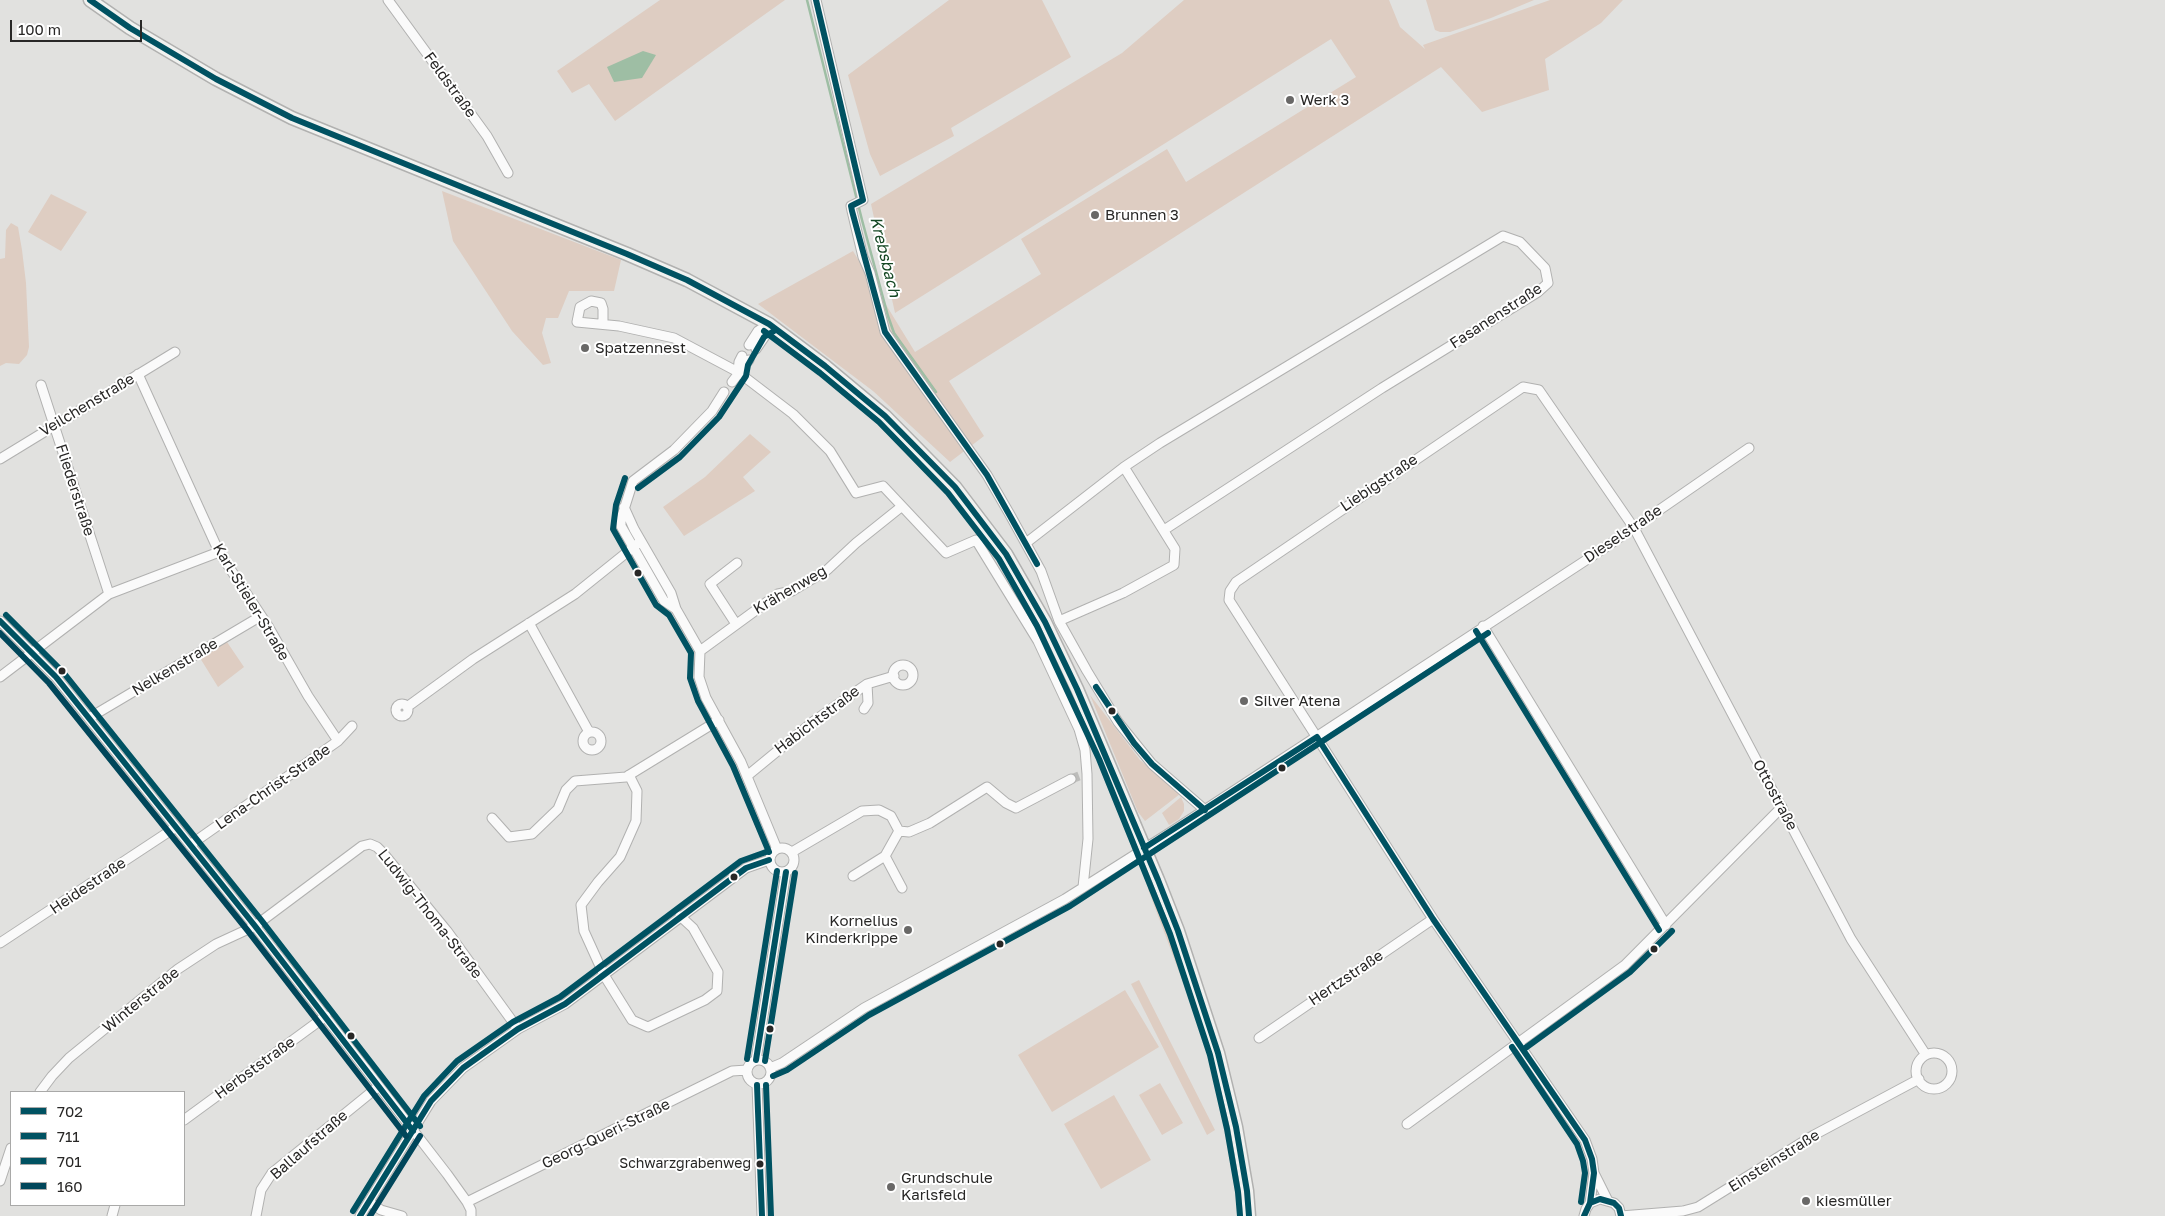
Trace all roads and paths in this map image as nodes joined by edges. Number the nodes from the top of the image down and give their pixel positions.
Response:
1 (90, 0) edge
2 (388, 0) edge
3 (816, 0) edge
4 (508, 173) dead end
5 (603, 324) dead end
6 (769, 324) junction
7 (753, 347) dead end
8 (175, 352) dead end
9 (746, 358) dead end
10 (738, 372) junction
11 (138, 374) junction
12 (732, 382) dead end
13 (41, 385) dead end
14 (724, 392) dead end
15 (54, 425) junction
16 (1749, 448) dead end
17 (0, 460) edge
18 (1124, 467) junction
19 (624, 507) junction
20 (901, 507) junction
21 (1634, 528) junction
22 (1164, 530) junction
23 (641, 541) junction
24 (1026, 542) junction
25 (632, 547) junction
26 (219, 552) junction
27 (737, 563) dead end
28 (110, 594) junction
29 (676, 610) junction
30 (260, 616) junction
31 (0, 621) edge
32 (1059, 621) junction
33 (529, 622) junction
34 (736, 624) junction
35 (1483, 626) junction
36 (700, 651) junction
37 (33, 653) junction
38 (894, 676) dead end
39 (0, 677) edge
40 (866, 684) junction
41 (407, 707) dead end
42 (864, 709) dead end
43 (90, 718) junction
44 (719, 720) junction
45 (352, 726) dead end
46 (589, 732) dead end
47 (1317, 737) junction
48 (338, 741) junction
49 (629, 775) junction
50 (747, 776) junction
51 (1079, 776) junction
52 (1782, 807) junction
53 (1204, 810) junction
54 (492, 818) dead end
55 (176, 827) junction
56 (899, 831) junction
57 (190, 845) junction
58 (777, 848) junction
59 (1144, 848) junction
60 (792, 852) junction
61 (885, 856) junction
62 (769, 860) junction
63 (786, 872) junction
64 (854, 876) dead end
65 (902, 888) dead end
66 (1083, 888) junction
67 (680, 916) junction
68 (1432, 919) junction
69 (1666, 925) junction
70 (255, 926) junction
71 (0, 943) edge
72 (604, 975) junction
73 (326, 1016) junction
74 (518, 1029) junction
75 (1259, 1038) dead end
76 (1519, 1042) junction
77 (1926, 1055) junction
78 (756, 1060) junction
79 (770, 1068) junction
80 (747, 1070) junction
81 (1919, 1079) junction
82 (757, 1085) junction
83 (379, 1086) junction
84 (41, 1091) edge
85 (185, 1119) edge
86 (1407, 1124) dead end
87 (413, 1131) junction
88 (10, 1151) edge
89 (1594, 1173) junction
90 (0, 1180) edge
91 (1607, 1199) junction
92 (369, 1202) junction
93 (468, 1202) junction
94 (1590, 1203) junction
95 (256, 1216) edge
96 (360, 1216) edge
97 (402, 1216) edge
98 (471, 1216) edge
99 (762, 1216) edge
100 (1249, 1216) edge
101 (1584, 1216) edge
102 (1621, 1216) edge

1 - 6 main road
2 - 4 street, Feldstraße
3 - 24 street
5 - 10 street
6 - 7 street
6 - 59 main road
8 - 11 street, Veilchenstraße
9 - 10 street
10 - 12 street
10 - 20 street
11 - 15 street, Veilchenstraße
11 - 26 street, Karl-Stieler-Straße
13 - 15 street, Fliederstraße
14 - 19 street
15 - 17 street, Veilchenstraße
15 - 28 street, Fliederstraße
16 - 21 street, Dieselstraße
18 - 22 street
18 - 22 street, Fasanenstraße
18 - 24 street, Fasanenstraße
19 - 23 street
19 - 25 street
20 - 34 street, Krähenweg
20 - 51 street
21 - 35 street, Dieselstraße
21 - 47 street, Liebigstraße
21 - 52 street, Ottostraße
22 - 32 street
23 - 25 street
23 - 29 street
24 - 32 street
25 - 29 street
25 - 33 street
26 - 28 street
26 - 30 street, Karl-Stieler-Straße
27 - 34 street
28 - 37 street
29 - 36 street
30 - 43 street, Nelkenstraße
30 - 48 street, Karl-Stieler-Straße
31 - 37 street
32 - 53 street
33 - 41 street
33 - 46 street
34 - 36 street, Krähenweg
35 - 47 street, Dieselstraße
35 - 69 street
36 - 44 street
37 - 39 street
37 - 43 street
38 - 40 street, Habichtstraße
40 - 42 street
40 - 50 street, Habichtstraße
43 - 55 street
44 - 49 street
44 - 50 street
45 - 48 street, Lena-Christ-Straße
47 - 53 street, Dieselstraße
47 - 68 street, Liebigstraße
48 - 57 street, Lena-Christ-Straße
49 - 54 street
49 - 72 street
50 - 58 street
51 - 56 street
51 - 66 street
52 - 69 street
52 - 77 street, Ottostraße
53 - 59 street, Dieselstraße
55 - 57 street
55 - 71 street, Heidestraße
56 - 60 street
56 - 61 street
57 - 70 street
58 - 60 street
58 - 62 street
59 - 66 street, Dieselstraße
59 - 100 main road
60 - 63 street
61 - 64 street
61 - 65 street
62 - 63 street
62 - 67 street
63 - 78 street
66 - 79 street, Dieselstraße
67 - 72 street
67 - 72 street
68 - 75 street, Hertzstraße
68 - 76 street, Liebigstraße
69 - 76 street
70 - 73 street
70 - 74 street, Ludwig-Thoma-Straße
70 - 84 street, Winterstraße
72 - 74 street
73 - 83 street
73 - 85 street, Herbststraße
74 - 87 street
76 - 86 street
76 - 89 street, Liebigstraße
77 - 81 street
77 - 81 street
78 - 79 street
78 - 80 street
79 - 82 street
80 - 82 street
80 - 93 street, Georg-Queri-Straße
81 - 102 street, Einsteinstraße
82 - 99 street
83 - 87 street
83 - 95 street, Ballaufstraße
87 - 92 street
87 - 93 street
88 - 90 street
89 - 91 street
89 - 94 street
91 - 94 street
91 - 102 street
92 - 96 street
92 - 97 street
93 - 98 street
94 - 101 street

